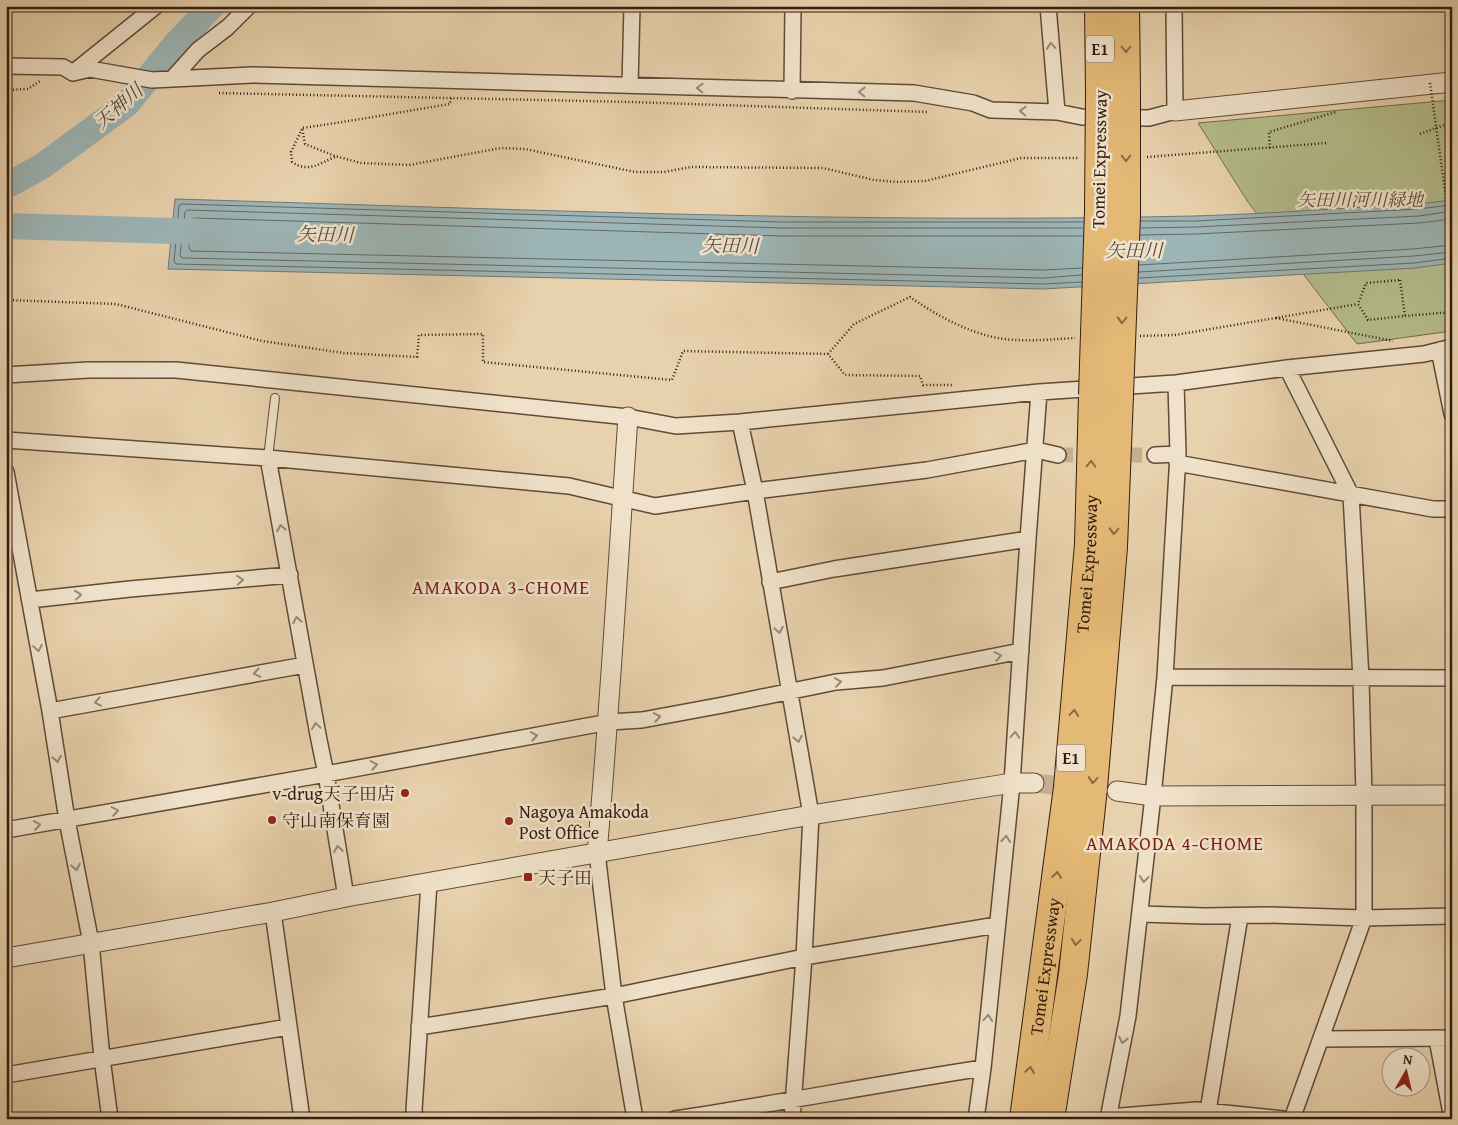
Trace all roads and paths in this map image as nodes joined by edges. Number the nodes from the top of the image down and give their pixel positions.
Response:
1 (156, 6) edge
2 (249, 6) edge
3 (632, 6) edge
4 (793, 6) edge
5 (1048, 6) edge
6 (1099, 6) edge
7 (1125, 6) edge
8 (1174, 6) edge
9 (6, 66) edge
10 (73, 73) junction
11 (172, 79) junction
12 (1452, 82) edge
13 (1430, 83) junction
14 (630, 86) junction
15 (792, 91) junction
16 (212, 92) dead end
17 (1113, 92) junction
18 (451, 98) junction
19 (1342, 110) dead end
20 (1175, 111) junction
21 (934, 112) dead end
22 (1057, 112) junction
23 (1452, 124) edge
24 (302, 128) junction
25 (1420, 134) dead end
26 (1327, 143) dead end
27 (1270, 148) junction
28 (335, 156) junction
29 (1144, 157) dead end
30 (1087, 158) dead end
31 (1452, 241) edge
32 (6, 300) edge
33 (1452, 312) edge
34 (1405, 316) junction
35 (1275, 318) dead end
36 (1445, 349) edge
37 (1395, 357) junction
38 (1287, 368) junction
39 (6, 375) edge
40 (961, 384) dead end
41 (1176, 384) junction
42 (1039, 392) junction
43 (1106, 395) junction
44 (275, 398) dead end
45 (1452, 414) edge
46 (628, 417) junction
47 (740, 422) junction
48 (6, 440) edge
49 (1036, 450) junction
50 (1058, 455) tunnel mouth
51 (1155, 455) tunnel mouth
52 (268, 458) junction
53 (1177, 458) junction
54 (6, 472) edge
55 (755, 491) junction
56 (1351, 495) junction
57 (622, 497) junction
58 (1452, 509) edge
59 (12, 532) edge
60 (1028, 539) junction
61 (290, 576) junction
62 (770, 582) junction
63 (30, 600) junction
64 (1021, 651) junction
65 (305, 665) junction
66 (1165, 677) junction
67 (1452, 678) edge
68 (1361, 679) junction
69 (790, 691) junction
70 (50, 711) junction
71 (609, 722) junction
72 (326, 774) junction
73 (1034, 783) tunnel mouth
74 (1012, 784) junction
75 (1117, 791) dead end
76 (1364, 795) junction
77 (1452, 795) edge
78 (1153, 796) junction
79 (811, 815) junction
80 (67, 820) junction
81 (6, 830) edge
82 (597, 853) junction
83 (429, 883) junction
84 (346, 897) junction
85 (273, 912) junction
86 (1140, 914) junction
87 (1240, 916) junction
88 (1452, 916) edge
89 (1364, 918) junction
90 (997, 924) junction
91 (91, 943) junction
92 (804, 957) junction
93 (6, 958) edge
94 (614, 996) junction
95 (288, 1027) junction
96 (419, 1027) junction
97 (1321, 1039) junction
98 (1444, 1039) edge
99 (102, 1058) junction
100 (984, 1068) junction
101 (6, 1075) edge
102 (793, 1101) junction
103 (1208, 1111) junction
104 (1108, 1118) edge
105 (110, 1119) edge
106 (302, 1119) edge
107 (415, 1119) edge
108 (635, 1119) edge
109 (675, 1119) edge
110 (792, 1119) edge
111 (976, 1119) edge
112 (1024, 1119) edge
113 (1050, 1119) edge
114 (1283, 1119) edge
115 (1292, 1119) edge
116 (1452, 1119) edge

1 - 10 street
2 - 11 street
3 - 14 street
4 - 15 street
22 -> 5 street
6 - 17 highway, Tomei Expressway / E1
7 -> 17 highway, Tomei Expressway / E1
8 - 20 street
9 - 10 street
10 - 11 street
11 - 14 street
12 - 13 street
13 - 20 street
13 - 31 path, bridge
15 -> 14 street
22 -> 15 street
16 - 18 path
17 - 43 highway, Tomei Expressway / E1, bridge
18 - 21 path
18 - 24 path
19 - 27 path
20 - 22 street
23 - 25 path
24 - 28 path
24 - 28 path
26 - 27 path
27 - 29 path
28 - 30 path
32 - 40 path
33 - 34 path
34 - 34 path
35 - 37 path
36 - 37 street
36 - 45 street
37 - 38 street
38 - 41 street
38 - 56 street
39 - 46 street
41 - 42 street
41 - 53 street
42 - 47 street
42 - 49 street
112 -> 43 highway, Tomei Expressway / E1
43 -> 113 highway, Tomei Expressway / E1
44 - 52 lane
46 - 47 street
46 - 57 street
47 - 55 street
48 - 52 street
49 - 50 street
49 - 55 street
49 - 60 street
51 - 53 street
52 - 57 street
61 -> 52 street
53 - 56 street
53 - 66 street
54 - 59 street
55 - 57 street
55 - 62 street
56 - 58 street
56 - 68 street
57 - 71 street
59 - 63 street
60 - 62 street
60 - 64 street
63 -> 61 street
65 -> 61 street
62 -> 69 street
63 -> 70 street
69 -> 64 street
74 -> 64 street
65 -> 70 street
72 -> 65 street
66 - 68 street
66 - 78 street
67 - 68 street
68 - 76 street
71 -> 69 street
69 -> 79 street
70 -> 80 street
72 -> 71 street
71 - 82 street
80 -> 72 street
84 -> 72 street
73 - 74 street
74 - 79 street
90 -> 74 street
75 - 78 street
76 - 77 street
76 - 78 street
76 - 89 street
78 -> 86 street
79 - 82 street
79 - 92 street
81 -> 80 street
80 -> 91 street
82 - 83 street
82 - 94 street
83 - 84 street
83 - 96 street
84 - 85 street
85 - 91 street
85 - 95 street
86 - 87 street
86 -> 104 street
87 - 89 street
87 - 103 street
88 - 89 street
89 - 97 street
90 - 92 street
100 -> 90 street
91 - 93 street
91 - 99 street
92 - 94 street
92 - 102 street
94 - 96 street
94 - 108 street
95 - 99 street
95 - 106 street
96 - 107 street
97 - 98 street
97 - 115 street
98 - 116 street
99 - 101 street
99 - 105 street
100 - 102 street
100 - 111 street
102 - 109 street
102 - 110 street
103 - 104 street
103 - 114 street

